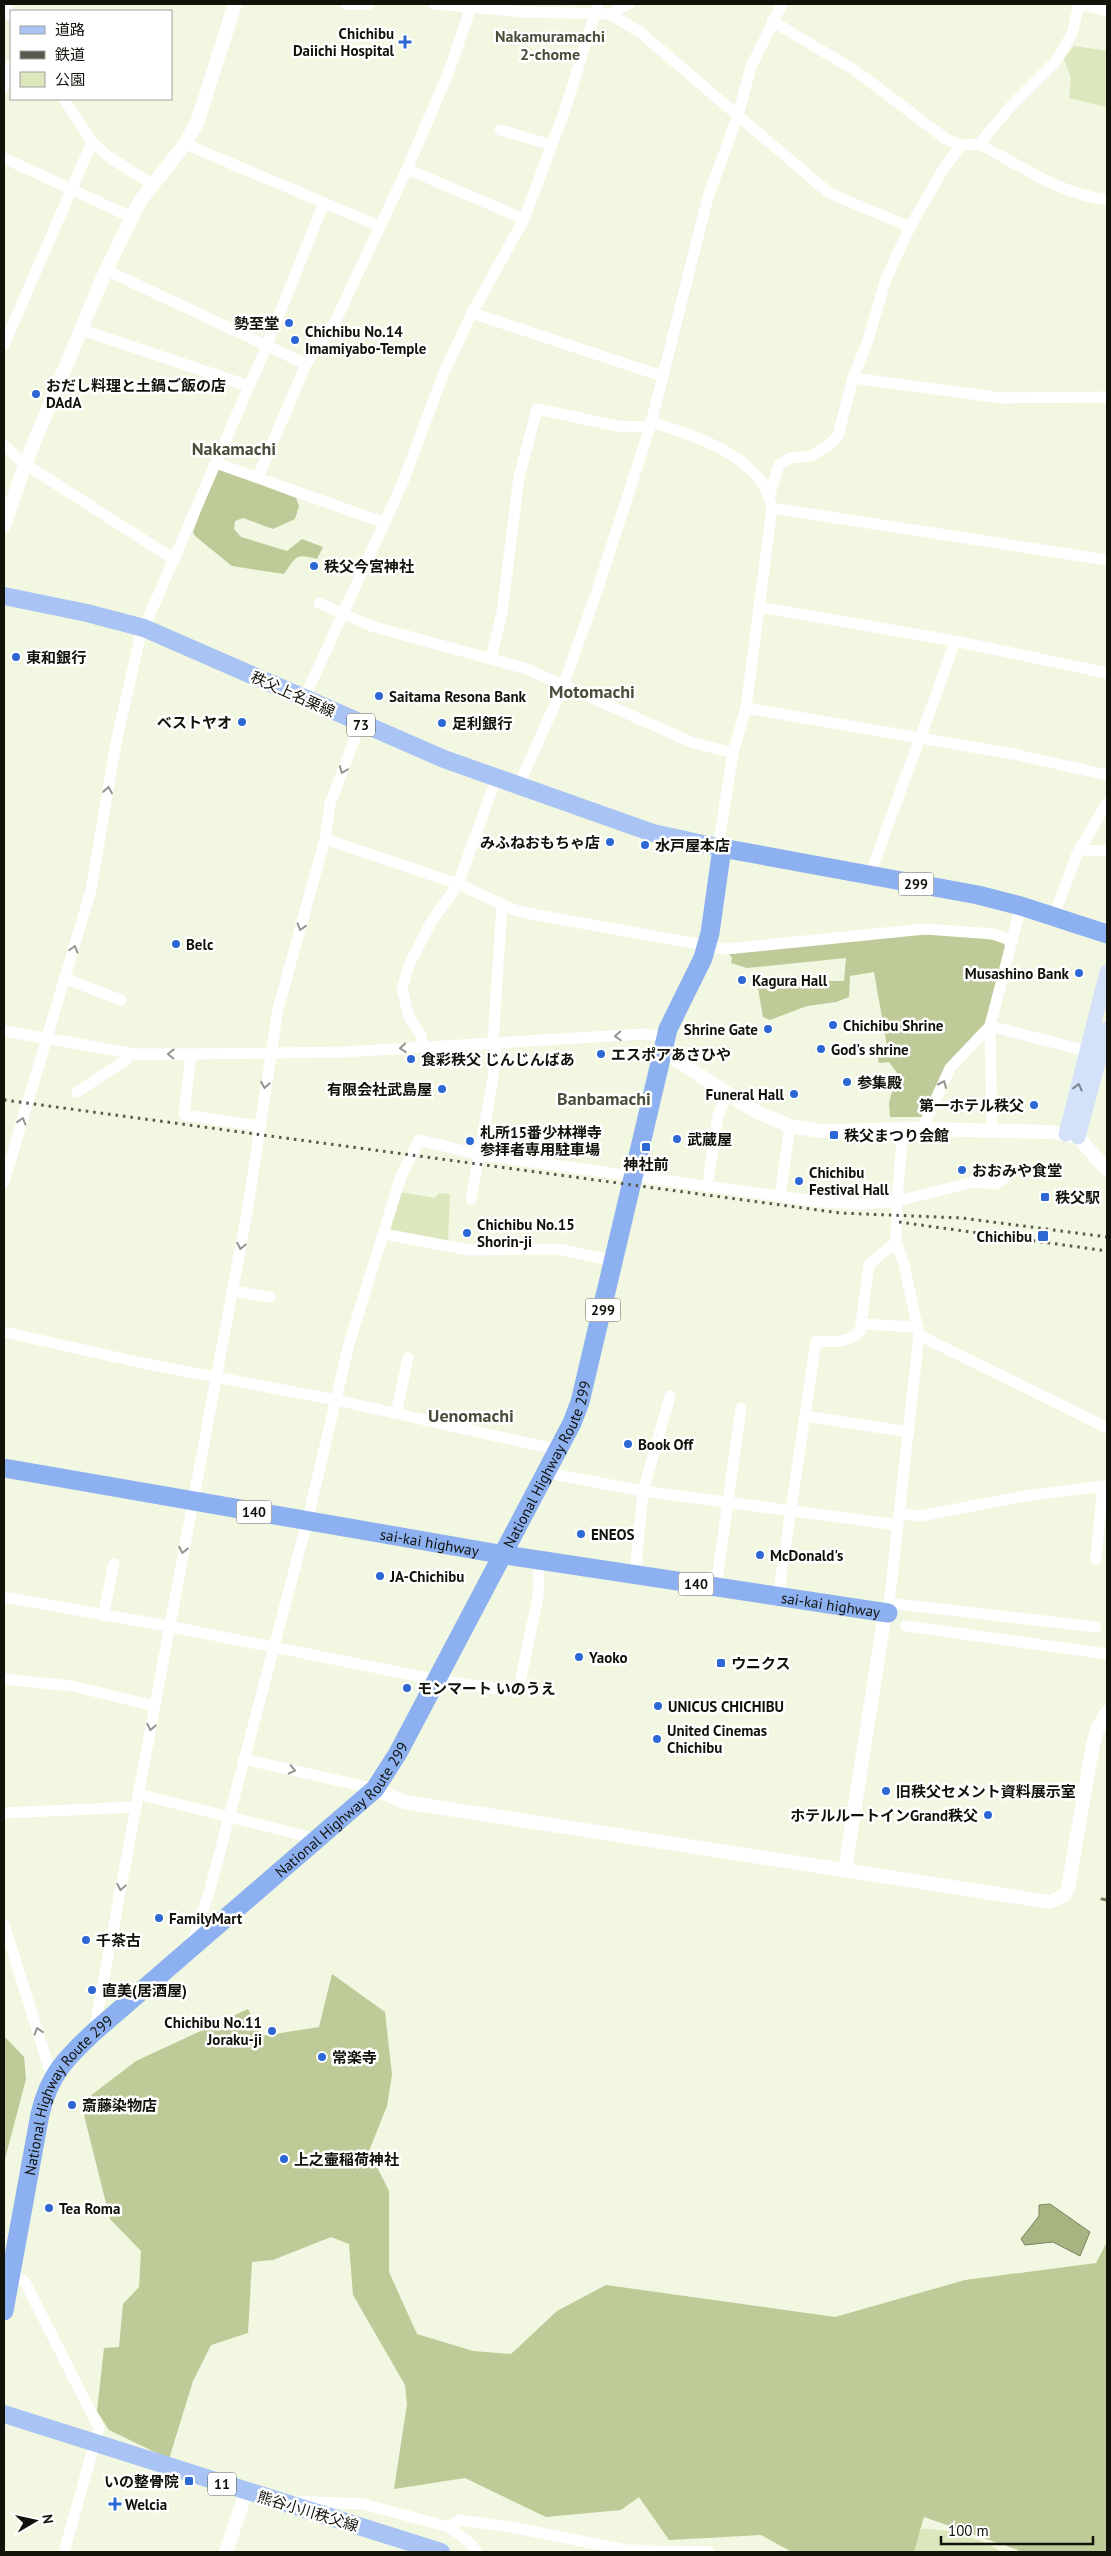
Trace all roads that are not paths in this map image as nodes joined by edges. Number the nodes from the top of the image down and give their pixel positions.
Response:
1 (235, 4) edge
2 (346, 4) edge
3 (370, 4) edge
4 (434, 4) edge
5 (629, 4) edge
6 (782, 4) edge
7 (1079, 4) edge
8 (472, 5) edge
9 (597, 8) edge
10 (1107, 11) edge
11 (610, 14) junction
12 (772, 20) junction
13 (10, 68) edge
14 (4, 87) edge
15 (65, 100) edge
16 (738, 115) junction
17 (500, 130) dead end
18 (92, 142) junction
19 (185, 144) junction
20 (979, 144) junction
21 (552, 145) junction
22 (961, 145) junction
23 (4, 158) edge
24 (407, 169) junction
25 (152, 184) junction
26 (72, 189) junction
27 (1107, 200) edge
28 (324, 204) junction
29 (131, 217) junction
30 (524, 219) junction
31 (379, 226) junction
32 (910, 227) junction
33 (106, 270) junction
34 (472, 313) junction
35 (82, 330) junction
36 (4, 345) edge
37 (267, 345) junction
38 (306, 364) junction
39 (662, 376) junction
40 (853, 378) junction
41 (249, 386) junction
42 (1107, 397) edge
43 (650, 425) junction
44 (4, 445) edge
45 (216, 463) junction
46 (25, 464) junction
47 (258, 478) junction
48 (770, 493) junction
49 (772, 508) junction
50 (385, 523) junction
51 (4, 526) edge
52 (175, 560) junction
53 (1107, 560) edge
54 (4, 596) edge
55 (319, 603) dead end
56 (759, 607) junction
57 (344, 615) junction
58 (144, 628) junction
59 (955, 641) junction
60 (491, 658) junction
61 (1107, 673) edge
62 (562, 686) junction
63 (304, 699) junction
64 (746, 708) junction
65 (360, 725) junction
66 (922, 738) junction
67 (733, 753) junction
68 (1107, 775) edge
69 (496, 779) junction
70 (518, 787) junction
71 (1107, 803) edge
72 (325, 839) junction
73 (720, 847) junction
74 (1080, 850) junction
75 (1107, 851) edge
76 (870, 876) junction
77 (458, 884) junction
78 (502, 904) junction
79 (1020, 906) junction
80 (1054, 916) junction
81 (1107, 934) edge
82 (1012, 941) junction
83 (708, 944) junction
84 (1107, 972) edge
85 (66, 979) junction
86 (122, 1000) dead end
87 (990, 1026) junction
88 (1107, 1029) edge
89 (4, 1031) edge
90 (48, 1038) junction
91 (494, 1043) junction
92 (665, 1045) junction
93 (423, 1047) junction
94 (130, 1053) junction
95 (270, 1053) junction
96 (192, 1054) junction
97 (1098, 1055) edge
98 (77, 1092) dead end
99 (727, 1094) junction
100 (258, 1126) junction
101 (790, 1126) junction
102 (922, 1129) junction
103 (904, 1130) junction
104 (992, 1130) junction
105 (1072, 1136) junction
106 (481, 1155) junction
107 (1107, 1170) edge
108 (633, 1177) junction
109 (1004, 1178) dead end
110 (4, 1182) edge
111 (707, 1187) junction
112 (780, 1196) junction
113 (471, 1199) dead end
114 (897, 1201) junction
115 (384, 1234) junction
116 (896, 1242) junction
117 (615, 1261) junction
118 (232, 1291) junction
119 (270, 1297) dead end
120 (861, 1324) junction
121 (918, 1331) junction
122 (4, 1332) edge
123 (408, 1358) dead end
124 (216, 1377) junction
125 (670, 1396) dead end
126 (336, 1400) junction
127 (741, 1408) dead end
128 (396, 1414) junction
129 (805, 1416) junction
130 (1107, 1428) edge
131 (909, 1432) junction
132 (559, 1450) junction
133 (4, 1468) edge
134 (546, 1472) junction
135 (643, 1491) junction
136 (728, 1501) junction
137 (192, 1502) junction
138 (792, 1511) junction
139 (900, 1519) junction
140 (308, 1522) junction
141 (505, 1555) junction
142 (1096, 1559) dead end
143 (539, 1560) junction
144 (114, 1564) dead end
145 (635, 1575) junction
146 (716, 1587) junction
147 (4, 1597) edge
148 (778, 1597) junction
149 (888, 1610) junction
150 (103, 1616) junction
151 (906, 1626) dead end
152 (169, 1627) junction
153 (1096, 1627) dead end
154 (274, 1647) junction
155 (1107, 1654) edge
156 (4, 1679) edge
157 (438, 1680) junction
158 (154, 1706) junction
159 (1107, 1712) edge
160 (244, 1759) junction
161 (375, 1789) junction
162 (138, 1794) junction
163 (136, 1807) junction
164 (4, 1813) edge
165 (229, 1815) junction
166 (317, 1839) junction
167 (845, 1870) junction
168 (4, 1924) edge
169 (190, 1951) junction
170 (94, 2032) junction
171 (52, 2077) junction
172 (10, 2273) junction
173 (4, 2311) edge
174 (4, 2414) edge
175 (96, 2443) junction
176 (246, 2492) junction
177 (285, 2504) junction
178 (449, 2527) junction
179 (64, 2552) edge
180 (226, 2552) edge
181 (441, 2552) edge
182 (477, 2552) edge
183 (709, 2552) edge

1 - 19 street
2 - 3 street
4 - 8 street
5 - 11 street
6 - 12 street
7 - 10 street
7 - 20 street
8 - 9 street
8 - 24 street
9 - 11 street
9 - 21 street
11 - 16 street
12 - 16 street
12 - 22 street
13 - 14 street
15 - 18 street
16 - 32 street
16 - 39 street
17 - 21 street
18 - 25 street
18 - 26 street
19 - 25 street
19 - 28 street
20 - 22 street
20 - 27 street
21 - 30 street
22 - 32 street
23 - 26 street
24 - 30 street
24 - 31 street
25 - 29 street
26 - 29 street
26 - 36 street
28 - 31 street
28 - 37 street
29 - 33 street
30 - 34 street
31 - 38 street
32 - 40 street
33 - 35 street
33 - 37 street
34 - 39 street
34 - 50 street
35 - 41 street
35 - 46 street
37 - 38 street
37 - 41 street
38 - 47 street
39 - 43 street
40 - 42 street
40 - 48 street
41 - 45 street
43 - 48 street
43 - 60 street
43 - 62 street
44 - 46 street
45 - 47 street
45 - 52 street
46 - 51 street
46 - 52 street
47 - 50 street
48 - 49 street
49 - 53 street
49 - 56 street
50 - 57 street
52 - 58 street
54 - 58 main road, 秩父上名栗線 / 73
55 - 57 street
56 - 59 street
56 - 64 street
57 - 60 street
57 - 63 street
58 - 63 main road, 秩父上名栗線 / 73
85 -> 58 street
59 - 61 street
59 - 66 street
60 - 62 street
62 - 67 street
62 - 70 street
63 - 65 main road, 秩父上名栗線 / 73
64 - 66 street
64 - 67 street
65 - 69 main road, 秩父上名栗線 / 73
65 -> 72 street
66 - 68 street
66 - 76 street
67 - 73 street
69 - 70 main road, 秩父上名栗線 / 73
69 - 77 street
70 - 73 main road, 秩父上名栗線 / 73
71 - 74 street
72 - 77 street
72 -> 95 street
73 - 76 highway, 299
73 - 83 highway, National Highway Route 299 / 299
74 - 75 street
74 - 80 street
76 - 79 highway, 299
77 - 78 street
77 - 93 street
78 - 83 street
78 - 91 street
79 - 80 highway, 299
79 - 82 street
80 - 81 highway, 299
82 - 83 street
82 - 87 street
83 - 92 highway, National Highway Route 299 / 299
84 - 97 main road
85 - 86 street
85 - 90 street
87 - 97 street
102 -> 87 street
87 - 104 street
88 - 97 main road
89 - 90 street
90 - 94 street
110 -> 90 street
92 -> 91 street
91 - 93 street
91 - 106 street
92 - 99 street
92 - 108 highway, National Highway Route 299 / 299
93 -> 95 street
96 -> 94 street
94 - 98 street
95 - 96 street
95 -> 100 street
96 - 100 street
97 - 105 main road
99 - 101 street
99 - 111 street
100 -> 118 street
101 - 103 street
101 - 112 street
102 - 103 street
102 - 104 street
103 - 114 street
104 - 105 street
105 - 107 street
106 - 108 street
106 - 113 street
106 - 115 street
108 - 111 street
108 - 117 highway, National Highway Route 299 / 299
109 - 114 street
111 - 112 street
112 - 114 street
114 - 116 street
115 - 117 street
115 - 126 street
116 - 120 street
116 - 121 street
117 - 132 highway, National Highway Route 299 / 299
118 - 119 street
118 - 124 street
120 - 121 street
120 - 129 street
121 - 130 street
121 - 131 street
122 - 124 street
123 - 128 street
124 - 126 street
124 - 137 street
125 - 135 street
126 - 128 street
126 - 140 street
127 - 136 street
128 - 132 street
129 - 131 street
129 - 138 street
131 - 139 street
132 - 134 highway, National Highway Route 299 / 299
133 - 137 highway, sai-kai highway / 140
134 - 135 street
134 - 141 highway, National Highway Route 299 / 299
135 - 136 street
135 - 145 street
136 - 138 street
136 - 146 street
137 - 140 highway, sai-kai highway / 140
137 -> 152 street
138 - 139 street
138 - 148 street
139 - 142 street
139 - 149 street
140 - 141 highway, sai-kai highway / 140
140 - 154 street
141 - 143 highway, sai-kai highway / 140
141 - 157 highway, National Highway Route 299 / 299
143 - 145 highway, sai-kai highway / 140
143 - 157 street
144 - 150 street
145 - 146 highway, sai-kai highway / 140
146 - 148 highway, sai-kai highway / 140
147 - 150 street
148 - 149 highway, sai-kai highway / 140
149 - 153 street
149 - 167 street
150 - 152 street
151 - 155 street
152 - 154 street
152 - 158 street
154 - 157 street
154 - 160 street
156 - 158 street
157 - 161 highway, National Highway Route 299 / 299
158 -> 162 street
159 - 167 street
160 -> 161 street
160 - 165 street
161 - 166 highway, National Highway Route 299 / 299
161 - 167 street
162 - 163 street
162 - 165 street
163 - 164 street
163 -> 170 street
165 - 166 street
165 - 169 street
166 - 169 highway, National Highway Route 299 / 299
171 -> 168 street
169 - 170 highway, National Highway Route 299 / 299
170 - 171 highway, National Highway Route 299 / 299
171 - 172 highway, National Highway Route 299 / 299
172 - 173 highway, National Highway Route 299 / 299
172 - 175 street
174 - 175 main road, 熊谷小川秩父線 / 11
175 - 176 main road, 熊谷小川秩父線 / 11
175 - 179 street
176 - 177 main road, 熊谷小川秩父線 / 11
176 - 180 street
177 - 178 street
177 - 181 main road, 熊谷小川秩父線 / 11
178 - 182 street
178 - 183 street

